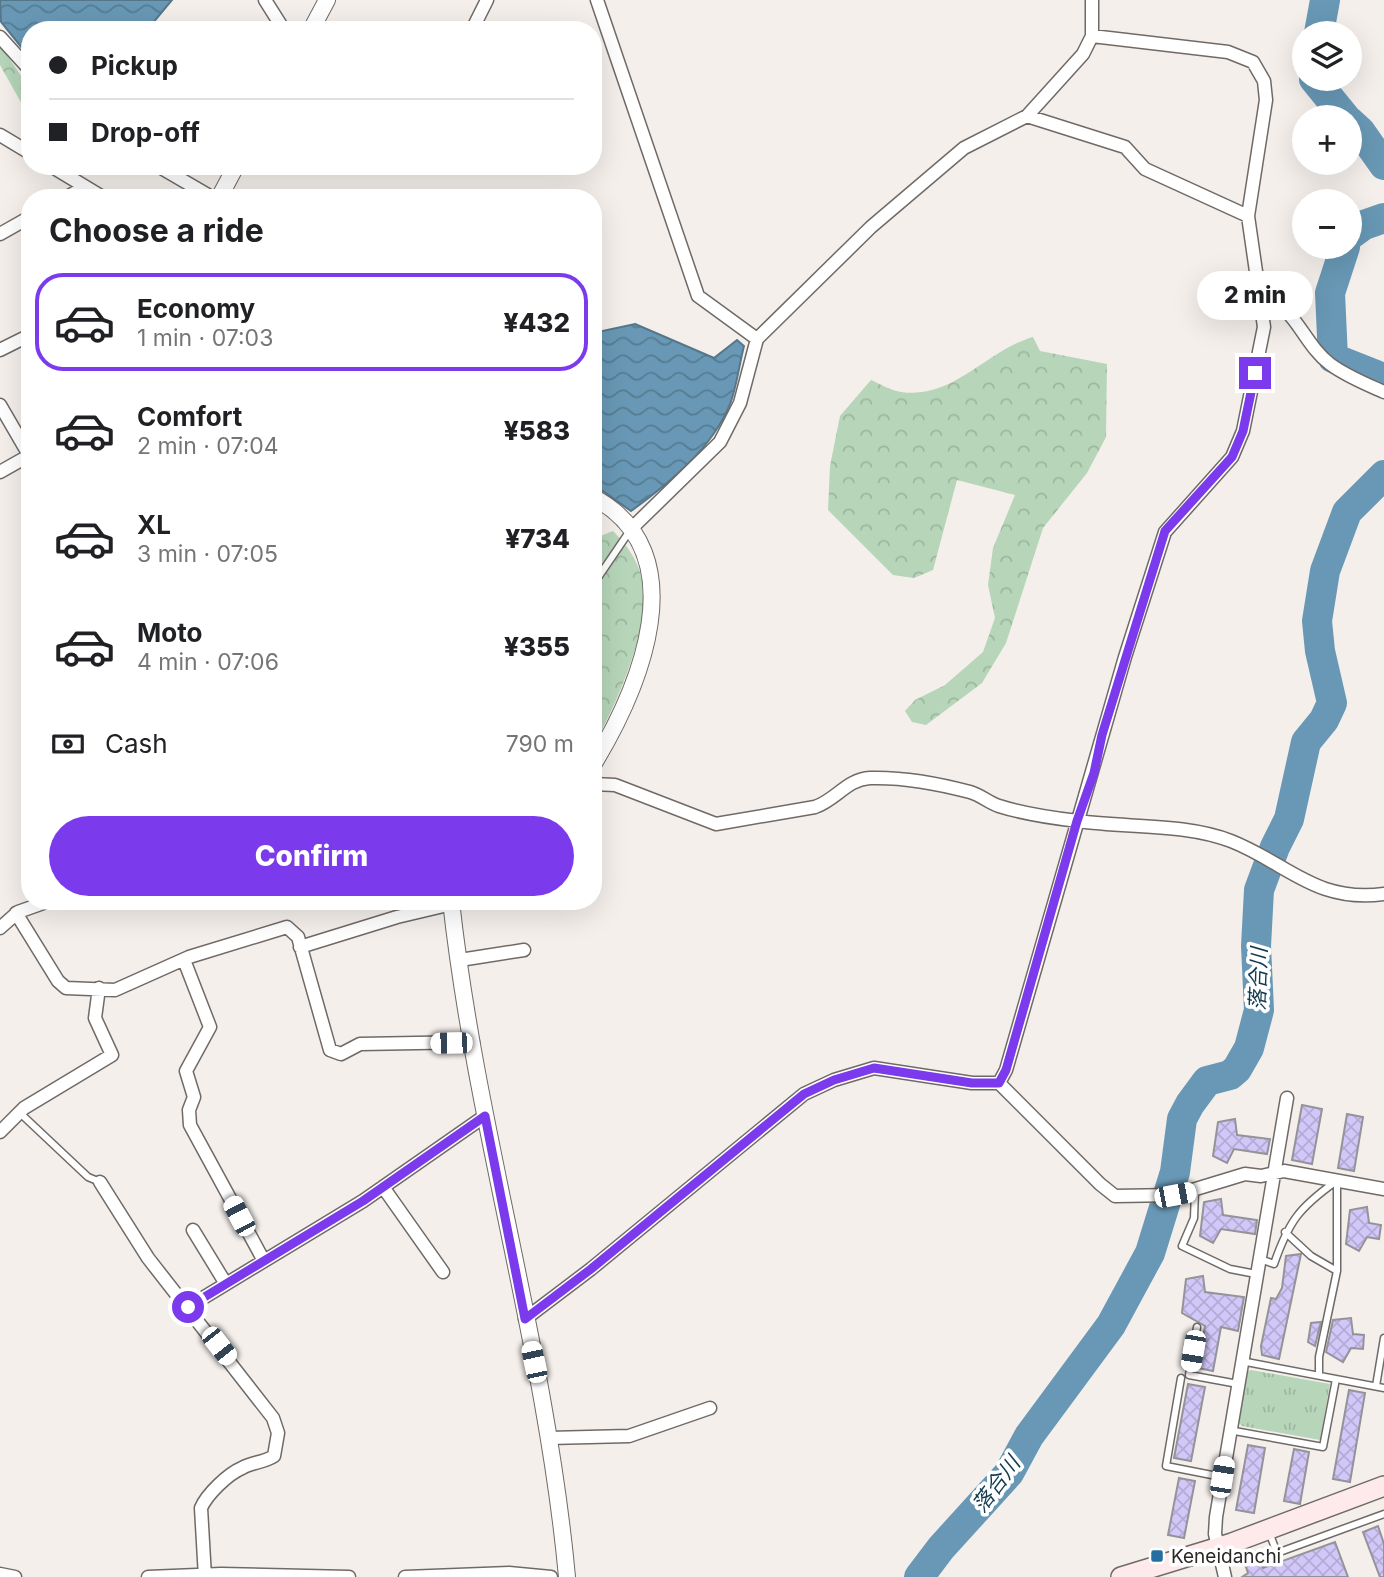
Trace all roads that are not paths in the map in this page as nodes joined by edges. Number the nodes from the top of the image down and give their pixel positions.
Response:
1 (265, 0) edge
2 (327, 0) edge
3 (486, 0) edge
4 (597, 0) edge
5 (1092, 0) edge
6 (278, 21) edge
7 (316, 21) edge
8 (476, 21) edge
9 (1091, 36) junction
10 (0, 37) edge
11 (21, 60) edge
12 (1027, 117) junction
13 (0, 135) edge
14 (21, 148) edge
15 (66, 175) edge
16 (173, 175) edge
17 (85, 187) junction
18 (81, 189) edge
19 (88, 189) edge
20 (198, 189) edge
21 (1248, 216) junction
22 (21, 222) edge
23 (0, 234) edge
24 (1261, 296) junction
25 (757, 338) junction
26 (21, 340) edge
27 (0, 350) edge
28 (1384, 393) edge
29 (0, 405) edge
30 (21, 441) edge
31 (21, 460) edge
32 (0, 472) edge
33 (602, 504) edge
34 (632, 528) junction
35 (602, 572) edge
36 (602, 749) edge
37 (602, 784) edge
38 (1077, 821) junction
39 (1384, 894) edge
40 (24, 910) edge
41 (425, 910) edge
42 (453, 910) edge
43 (16, 913) junction
44 (0, 928) edge
45 (300, 947) junction
46 (524, 950) dead end
47 (184, 960) junction
48 (460, 960) junction
49 (99, 988) junction
50 (473, 1042) junction
51 (999, 1083) junction
52 (1287, 1098) dead end
53 (20, 1113) junction
54 (485, 1116) junction
55 (0, 1132) edge
56 (1274, 1172) junction
57 (1337, 1181) junction
58 (100, 1182) joint
59 (383, 1187) junction
60 (1384, 1189) edge
61 (1195, 1191) junction
62 (193, 1230) dead end
63 (1285, 1232) junction
64 (1259, 1259) junction
65 (264, 1261) junction
66 (1337, 1271) junction
67 (443, 1272) dead end
68 (1256, 1274) junction
69 (226, 1284) junction
70 (188, 1307) junction
71 (525, 1319) junction
72 (1197, 1327) dead end
73 (1384, 1338) edge
74 (1241, 1361) junction
75 (1319, 1376) junction
76 (1181, 1378) dead end
77 (1336, 1378) junction
78 (1238, 1384) junction
79 (1376, 1386) junction
80 (1384, 1388) edge
81 (710, 1408) dead end
82 (1229, 1430) junction
83 (549, 1438) junction
84 (1222, 1477) junction
85 (1384, 1486) edge
86 (1384, 1514) edge
87 (1268, 1530) junction
88 (1218, 1548) junction
89 (0, 1574) edge
90 (204, 1576) edge
91 (15, 1577) edge
92 (148, 1577) edge
93 (349, 1577) edge
94 (405, 1577) edge
95 (551, 1577) edge
96 (567, 1577) edge
97 (1121, 1577) edge
98 (1224, 1577) edge

1 - 6 street
2 - 7 street
3 - 8 street
4 - 25 street
5 - 9 street
9 - 12 street
9 - 21 street
10 - 11 street
12 - 21 street
12 - 25 street
13 - 14 street
15 - 17 street
16 - 20 street
17 - 18 street
17 - 19 street
21 - 24 street
22 - 23 street
24 - 28 street
24 - 38 street
25 - 34 street
26 - 27 street
29 - 30 street
31 - 32 street
33 - 34 street
34 - 35 lane
34 - 36 street
37 - 38 street
38 - 39 street
38 - 51 street
40 - 43 street
41 - 45 street
42 - 48 street
43 - 44 street
43 - 49 street
45 - 47 street
45 - 50 street
46 - 48 street
47 - 49 street
47 - 65 street
48 - 50 street
49 - 53 street
50 - 54 street
51 - 61 street
51 - 71 street
52 - 56 street
53 - 55 street
53 - 58 lane
54 - 59 street
54 - 71 street
56 - 57 street
56 - 61 street
56 - 64 street
57 - 60 street
57 - 63 lane
57 - 66 lane
58 - 70 street
59 - 65 street
59 - 67 street
61 - 68 lane
62 - 69 street
63 - 64 lane
63 - 66 lane
64 - 68 street
65 - 69 street
66 - 75 lane
68 - 74 street
69 - 70 street
70 - 90 street
71 - 83 street
72 - 78 lane
73 - 79 lane
74 - 75 lane
74 - 78 street
75 - 77 lane
76 - 84 lane
77 - 79 lane
77 - 82 lane
78 - 82 street
79 - 80 lane
81 - 83 street
82 - 84 street
83 - 96 street
84 - 88 street
85 - 87 main road
86 - 87 lane
87 - 88 main road
88 - 97 main road
88 - 98 street
89 - 91 street
90 - 92 street
90 - 93 street
94 - 95 street

